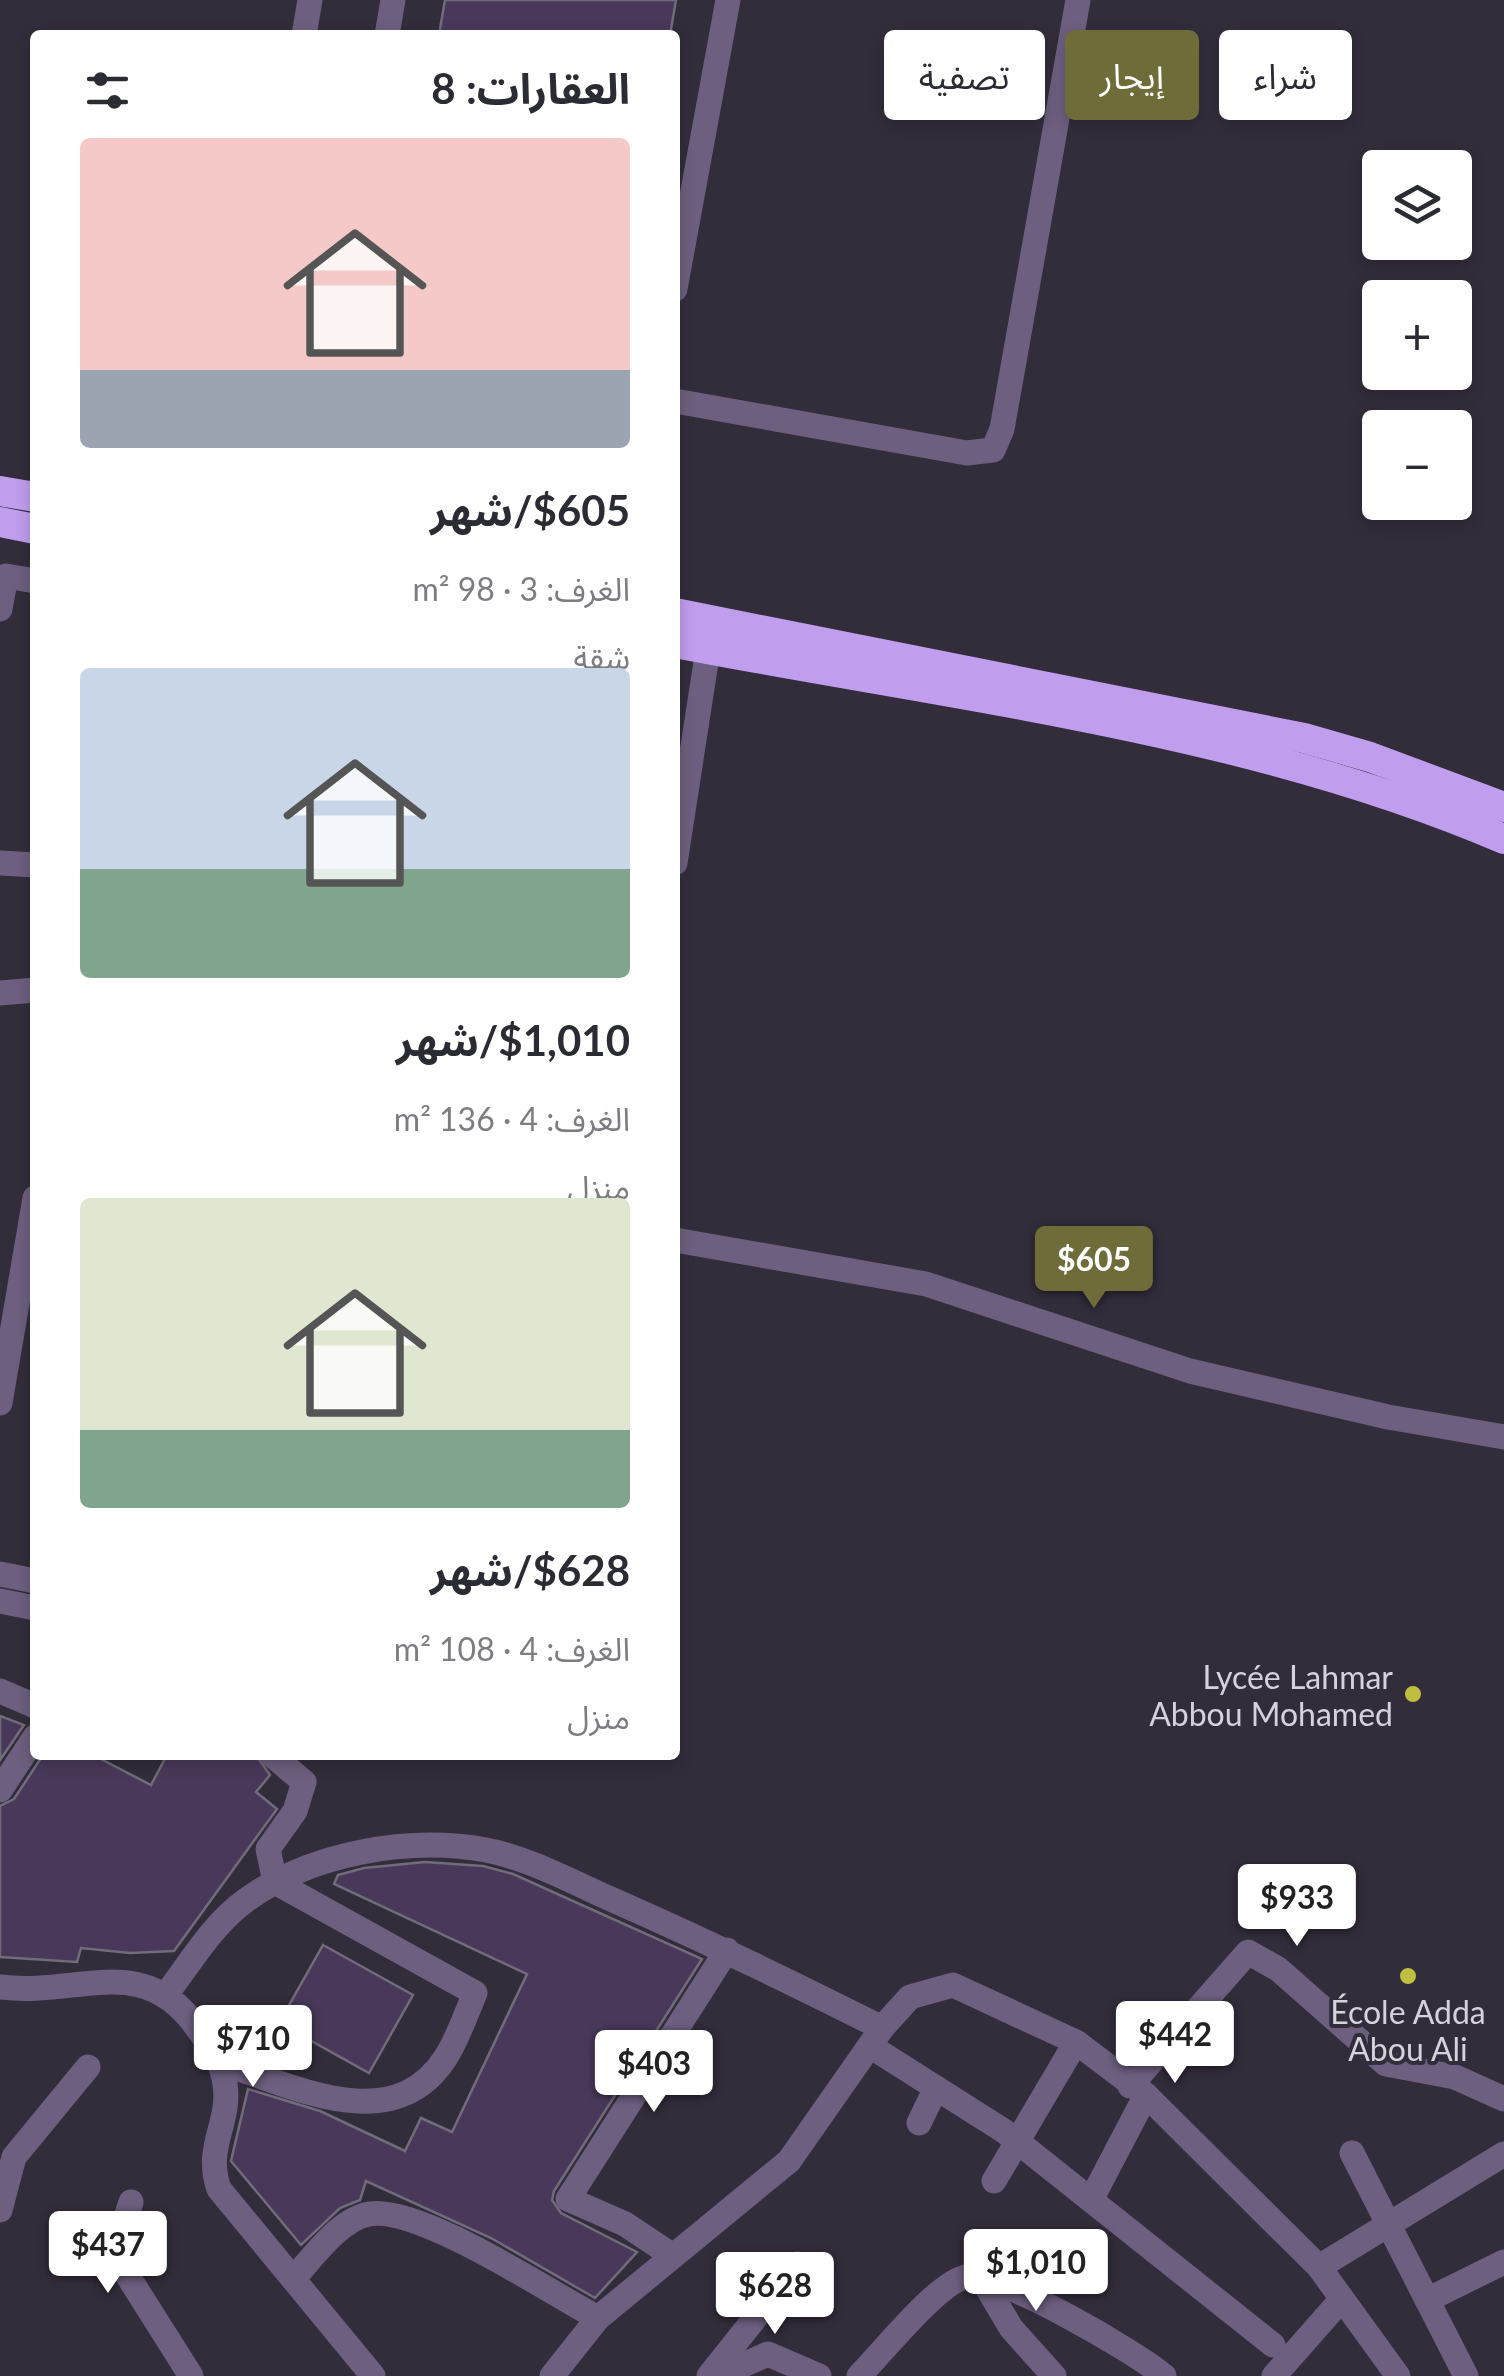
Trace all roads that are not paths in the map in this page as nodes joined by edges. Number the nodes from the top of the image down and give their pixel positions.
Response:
1 (310, 0) edge
2 (393, 0) edge
3 (728, 0) edge
4 (1078, 0) edge
5 (305, 30) edge
6 (389, 30) edge
7 (680, 263) edge
8 (680, 402) edge
9 (0, 490) edge
10 (30, 496) edge
11 (0, 522) edge
12 (30, 528) edge
13 (30, 580) edge
14 (0, 609) edge
15 (680, 614) edge
16 (680, 644) edge
17 (708, 649) junction
18 (1504, 807) edge
19 (680, 831) edge
20 (1504, 839) edge
21 (0, 862) edge
22 (30, 865) edge
23 (30, 990) edge
24 (0, 993) edge
25 (30, 1227) edge
26 (680, 1241) edge
27 (0, 1403) edge
28 (1504, 1436) edge
29 (0, 1574) edge
30 (30, 1580) edge
31 (0, 1600) edge
32 (30, 1607) edge
33 (0, 1677) edge
34 (30, 1685) edge
35 (0, 1691) edge
36 (30, 1704) edge
37 (30, 1745) edge
38 (278, 1760) edge
39 (0, 1790) edge
40 (275, 1882) junction
41 (727, 1950) junction
42 (0, 1987) edge
43 (167, 1994) junction
44 (876, 2037) junction
45 (1076, 2042) junction
46 (219, 2062) junction
47 (88, 2068) dead end
48 (936, 2088) junction
49 (1138, 2090) junction
50 (1504, 2099) edge
51 (918, 2123) dead end
52 (1020, 2143) junction
53 (7, 2152) edge
54 (1352, 2153) dead end
55 (1504, 2154) edge
56 (994, 2181) dead end
57 (1092, 2200) junction
58 (131, 2202) dead end
59 (0, 2210) edge
60 (1387, 2222) junction
61 (674, 2256) junction
62 (1504, 2262) edge
63 (798, 2264) dead end
64 (1319, 2267) junction
65 (294, 2278) junction
66 (982, 2279) junction
67 (1341, 2300) junction
68 (1427, 2300) junction
69 (598, 2318) junction
70 (1273, 2345) dead end
71 (190, 2376) edge
72 (373, 2376) edge
73 (553, 2376) edge
74 (709, 2376) edge
75 (718, 2376) edge
76 (819, 2376) edge
77 (859, 2376) edge
78 (1054, 2376) edge
79 (1164, 2376) edge
80 (1274, 2376) edge
81 (1398, 2376) edge
82 (1466, 2376) edge

1 - 5 street
2 - 6 street
3 - 7 street
4 - 8 street
9 - 10 highway
11 - 12 highway
13 - 14 street
15 - 18 highway
16 - 17 highway
17 - 19 street
17 - 20 highway
21 - 22 street
23 - 24 street
25 - 27 street
26 - 28 street
29 - 30 street
31 - 32 street
33 - 34 street
35 - 36 street
37 - 39 street
38 - 40 street
40 - 41 street
40 - 43 street
40 - 46 street
41 - 44 street
41 - 61 street
42 - 43 street
43 - 46 street
44 - 45 street
44 - 48 street
44 - 61 street
45 - 49 street
45 - 52 street
46 - 65 street
47 - 53 street
48 - 51 street
48 - 52 street
49 - 50 street
49 - 57 street
49 - 64 street
52 - 56 street
52 - 57 street
53 - 59 street
54 - 60 street
55 - 60 street
57 - 70 street
58 - 71 street
60 - 64 street
60 - 68 street
61 - 69 street
62 - 68 street
63 - 74 street
64 - 67 street
65 - 69 street
65 - 72 street
66 - 77 street
66 - 78 street
66 - 79 street
67 - 80 street
67 - 81 street
68 - 82 street
69 - 73 street
75 - 76 street

